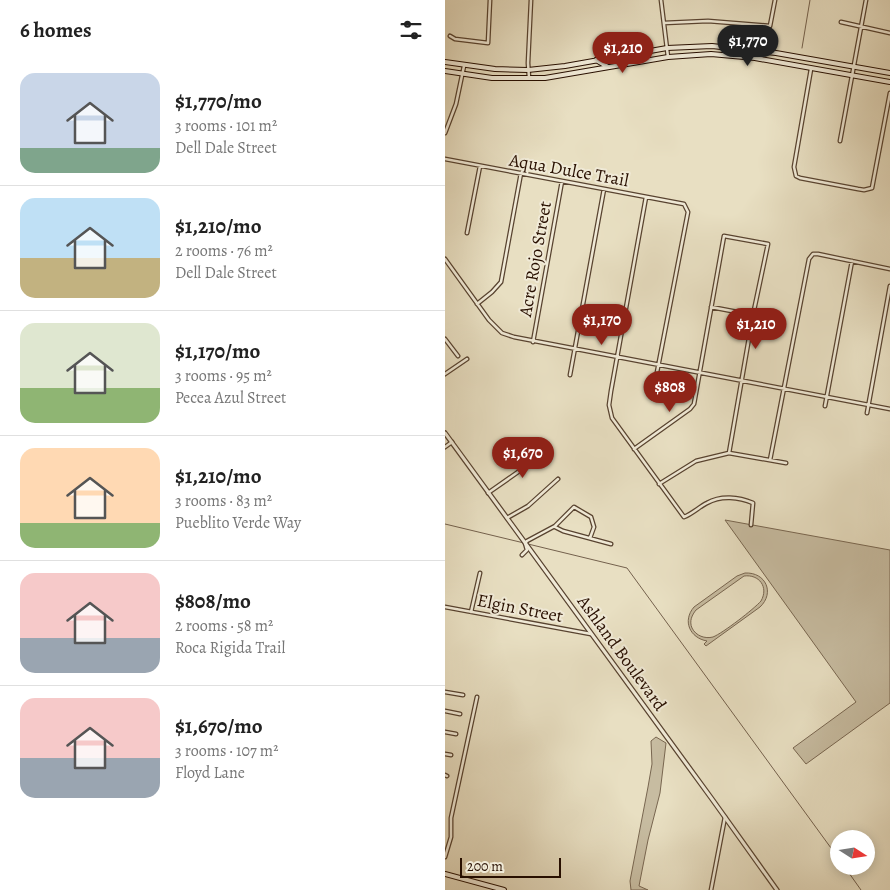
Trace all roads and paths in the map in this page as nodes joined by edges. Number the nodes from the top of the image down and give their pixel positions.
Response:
1 (490, 0) edge
2 (531, 0) edge
3 (661, 0) edge
4 (775, 0) edge
5 (866, 0) edge
6 (841, 22) dead end
7 (664, 24) junction
8 (861, 27) junction
9 (890, 33) edge
10 (450, 36) dead end
11 (735, 47) junction
12 (667, 48) junction
13 (776, 53) junction
14 (723, 55) junction
15 (668, 56) junction
16 (596, 60) junction
17 (445, 62) edge
18 (779, 63) junction
19 (464, 66) junction
20 (608, 67) junction
21 (854, 67) junction
22 (811, 68) junction
23 (528, 70) junction
24 (445, 71) edge
25 (462, 74) junction
26 (890, 74) edge
27 (852, 75) junction
28 (529, 78) junction
29 (890, 82) edge
30 (890, 93) edge
31 (445, 133) edge
32 (840, 141) dead end
33 (445, 159) edge
34 (480, 166) junction
35 (521, 174) junction
36 (562, 181) junction
37 (605, 189) junction
38 (646, 197) junction
39 (467, 233) dead end
40 (445, 259) edge
41 (852, 261) junction
42 (890, 269) edge
43 (890, 286) edge
44 (477, 304) junction
45 (711, 307) junction
46 (753, 315) junction
47 (445, 339) edge
48 (533, 342) junction
49 (446, 344) edge
50 (574, 349) junction
51 (459, 356) dead end
52 (617, 357) junction
53 (467, 359) dead end
54 (658, 365) junction
55 (700, 373) junction
56 (445, 374) edge
57 (570, 375) dead end
58 (741, 380) junction
59 (784, 389) junction
60 (827, 396) junction
61 (652, 398) dead end
62 (868, 404) junction
63 (825, 406) dead end
64 (890, 408) edge
65 (867, 413) dead end
66 (445, 433) edge
67 (452, 442) junction
68 (445, 447) edge
69 (634, 449) junction
70 (548, 451) dead end
71 (729, 453) junction
72 (770, 460) junction
73 (786, 463) dead end
74 (558, 479) dead end
75 (659, 484) junction
76 (489, 493) junction
77 (507, 518) junction
78 (751, 525) dead end
79 (555, 526) junction
80 (590, 538) junction
81 (525, 543) junction
82 (611, 544) dead end
83 (522, 555) dead end
84 (480, 573) dead end
85 (445, 607) edge
86 (471, 612) junction
87 (591, 634) junction
88 (445, 692) edge
89 (463, 695) dead end
90 (477, 696) dead end
91 (445, 711) edge
92 (460, 714) dead end
93 (445, 732) edge
94 (456, 734) dead end
95 (445, 754) edge
96 (451, 755) dead end
97 (725, 817) junction
98 (445, 858) edge
99 (445, 874) edge
100 (504, 890) edge
101 (711, 890) edge
102 (777, 890) edge

1 - 10 street
2 - 23 street
3 - 7 street
4 - 7 street
5 - 8 street
6 - 8 street
7 - 12 street
8 - 9 street
8 - 21 street
11 - 12 main road
11 - 13 main road
11 - 14 main road
12 - 15 street
12 - 16 main road
13 - 18 main road
13 - 21 main road
14 - 15 main road
14 - 18 main road
15 - 20 main road
16 - 20 main road
16 - 23 main road
17 - 19 main road
18 - 22 main road
19 - 23 main road
19 - 25 street
20 - 28 main road
21 - 26 main road
21 - 27 street
22 - 27 main road
22 - 30 street
23 - 28 street
24 - 25 main road
25 - 28 main road
25 - 31 street
27 - 29 main road
27 - 32 street
33 - 34 street, Aqua Dulce Trail
34 - 35 street, Aqua Dulce Trail
34 - 39 street
35 - 36 street, Aqua Dulce Trail
35 - 44 street
36 - 37 street, Aqua Dulce Trail
36 - 48 street, Acre Rojo Street
37 - 38 street, Aqua Dulce Trail
37 - 50 street
38 - 52 street
38 - 54 street, Aqua Dulce Trail
40 - 44 street
41 - 42 street
41 - 59 street
41 - 60 street
43 - 62 street
44 - 48 street
45 - 46 street
45 - 46 street
45 - 55 street
46 - 58 street
47 - 49 street
48 - 50 street
49 - 51 street
50 - 52 street
50 - 57 street
52 - 54 street
52 - 69 street
53 - 56 street
54 - 55 street
54 - 61 street
55 - 58 street
55 - 69 street
58 - 59 street
58 - 71 street
59 - 60 street
59 - 72 street
60 - 62 street
60 - 63 street
62 - 64 street
62 - 65 street
66 - 67 street, Ashland Boulevard
67 - 68 street
67 - 76 street, Ashland Boulevard
69 - 75 street
70 - 76 street
71 - 72 street
71 - 75 street
72 - 73 street
74 - 77 street
75 - 78 street
76 - 77 street, Ashland Boulevard
77 - 81 street, Ashland Boulevard
79 - 80 street
79 - 80 street
79 - 81 street
80 - 82 street
81 - 83 street
81 - 87 street, Ashland Boulevard
84 - 86 street
85 - 86 street, Elgin Street
86 - 87 street, Elgin Street
87 - 97 street, Ashland Boulevard
88 - 89 street
90 - 98 street
91 - 92 street
93 - 94 street
95 - 96 street
97 - 101 street
97 - 102 street, Ashland Boulevard
99 - 100 main road

